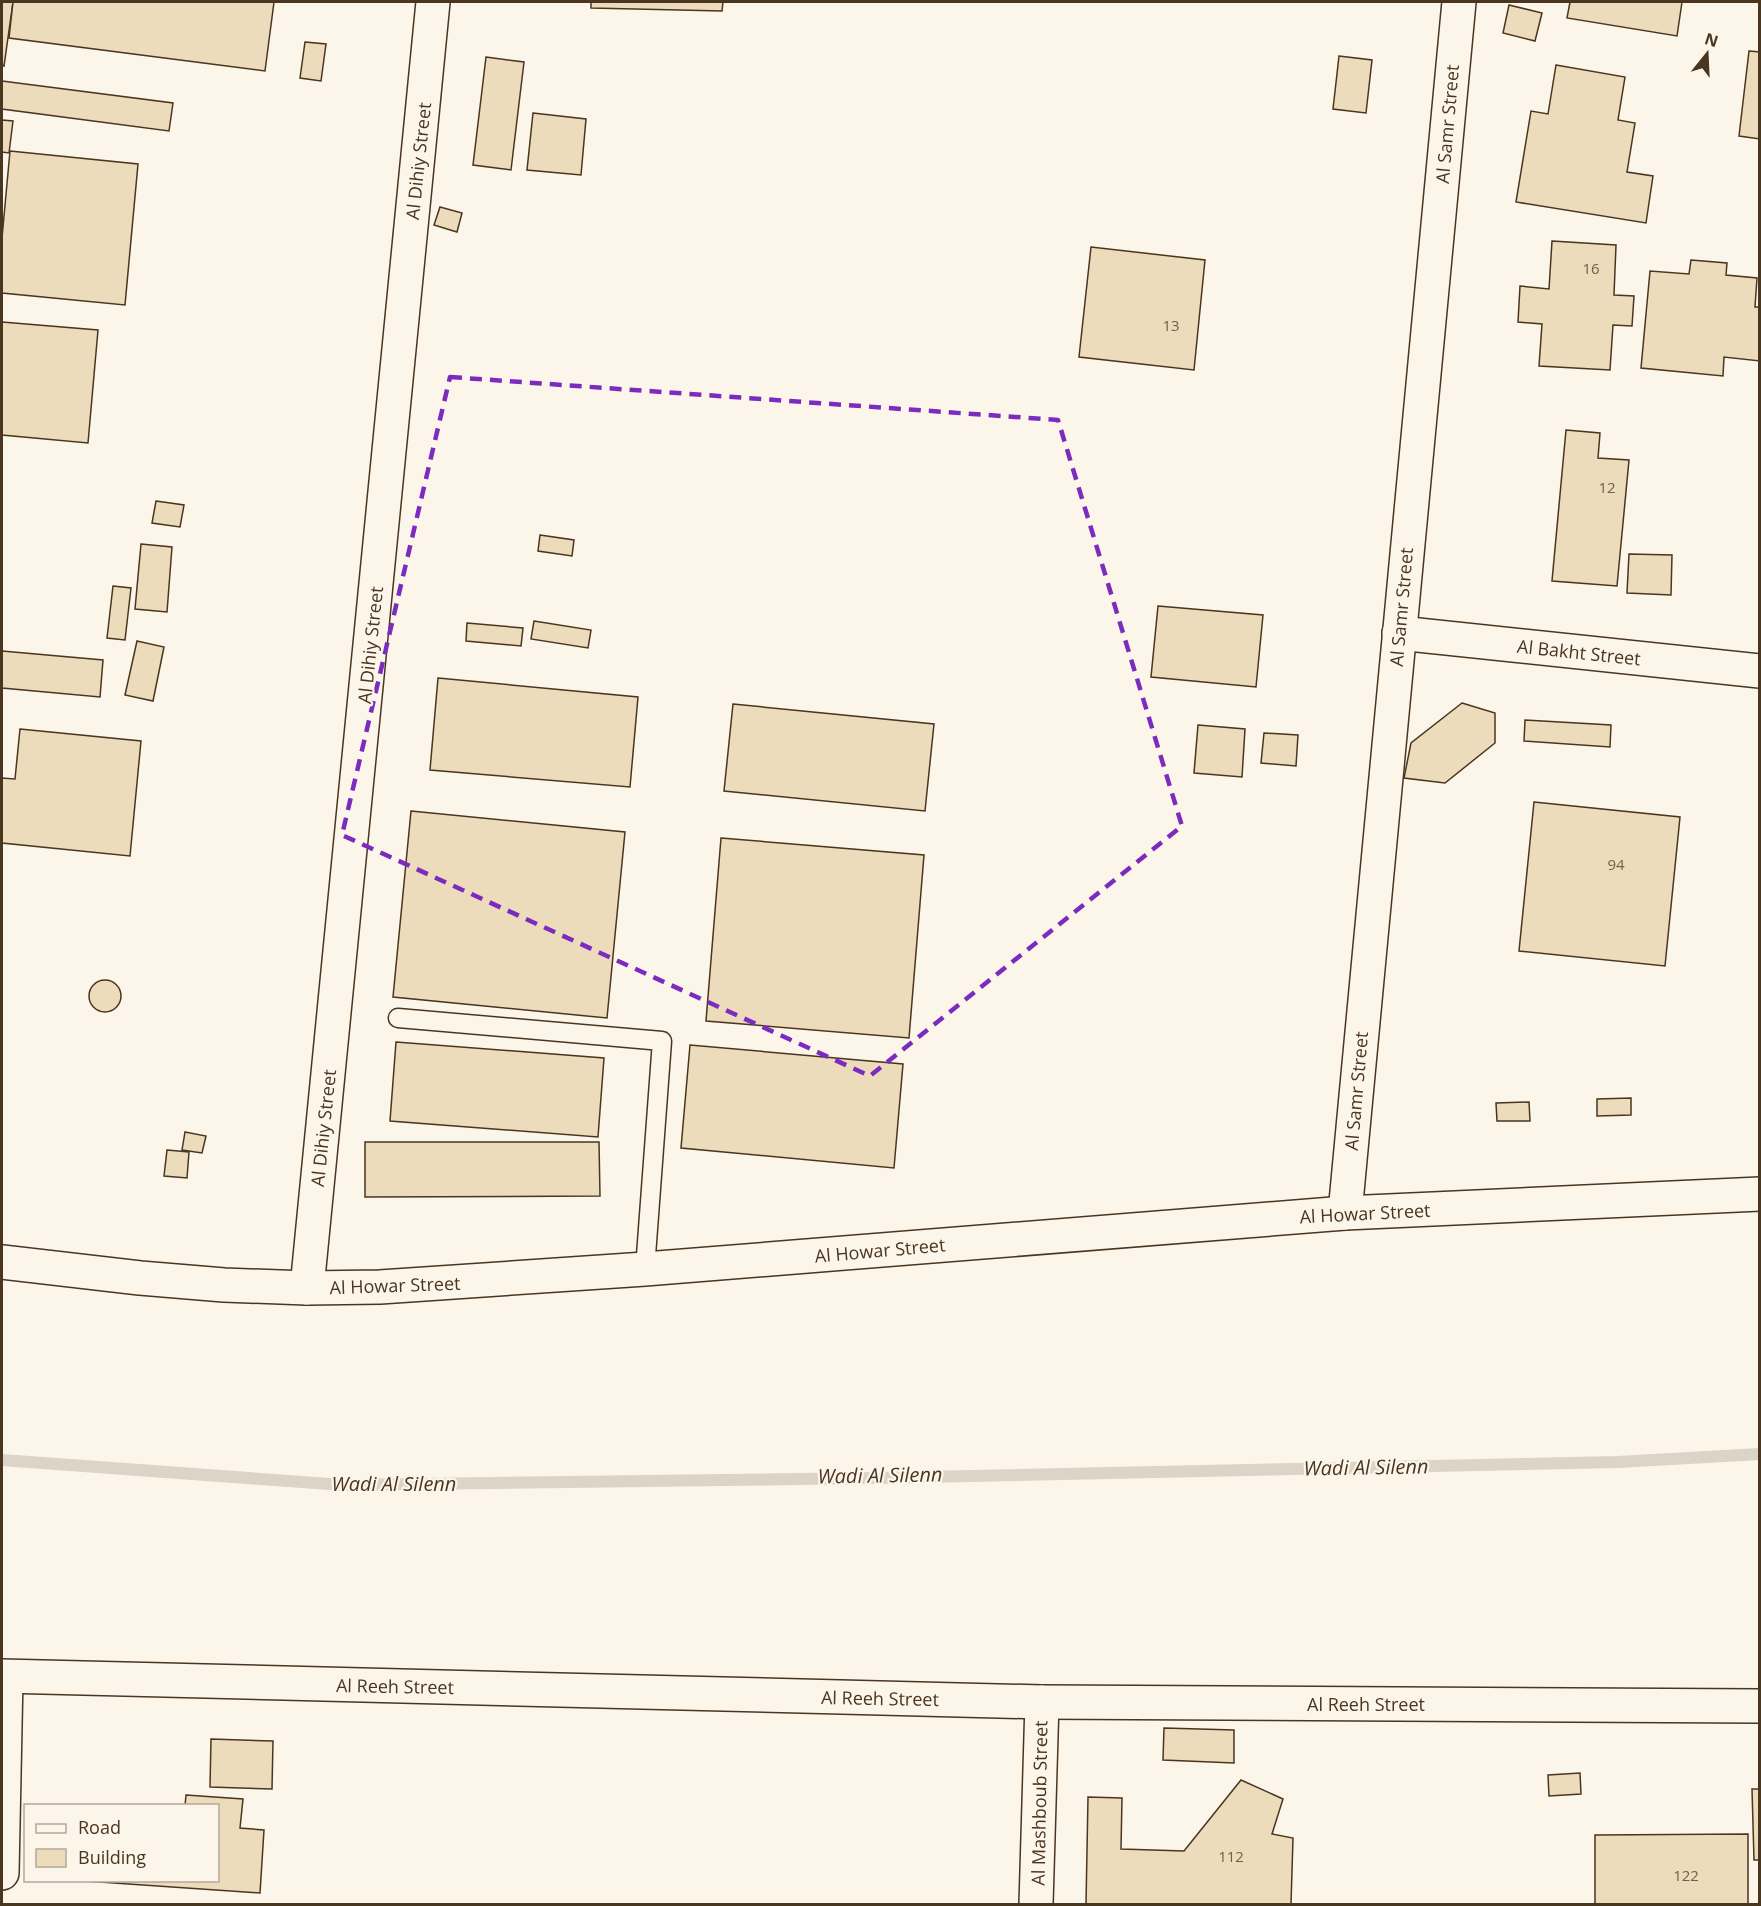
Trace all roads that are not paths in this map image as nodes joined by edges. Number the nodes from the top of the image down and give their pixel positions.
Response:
1 (434, 2) edge
2 (1459, 2) edge
3 (1399, 633) junction
4 (1760, 671) edge
5 (398, 1018) dead end
6 (1760, 1194) edge
7 (1345, 1214) junction
8 (2, 1262) edge
9 (645, 1269) junction
10 (307, 1288) junction
11 (4, 1677) edge
12 (1041, 1702) junction
13 (1760, 1706) edge
14 (2, 1873) edge
15 (1036, 1905) edge

1 - 10 street, Al Dihiy Street
2 - 3 street, Al Samr Street
3 - 4 street, Al Bakht Street
3 - 7 street, Al Samr Street
5 - 9 lane
6 - 7 street, Al Howar Street
7 - 9 street, Al Howar Street
8 - 10 street, Al Howar Street
9 - 10 street, Al Howar Street
11 - 12 street, Al Reeh Street
11 - 14 street
12 - 13 street, Al Reeh Street
12 - 15 street, Al Mashboub Street

